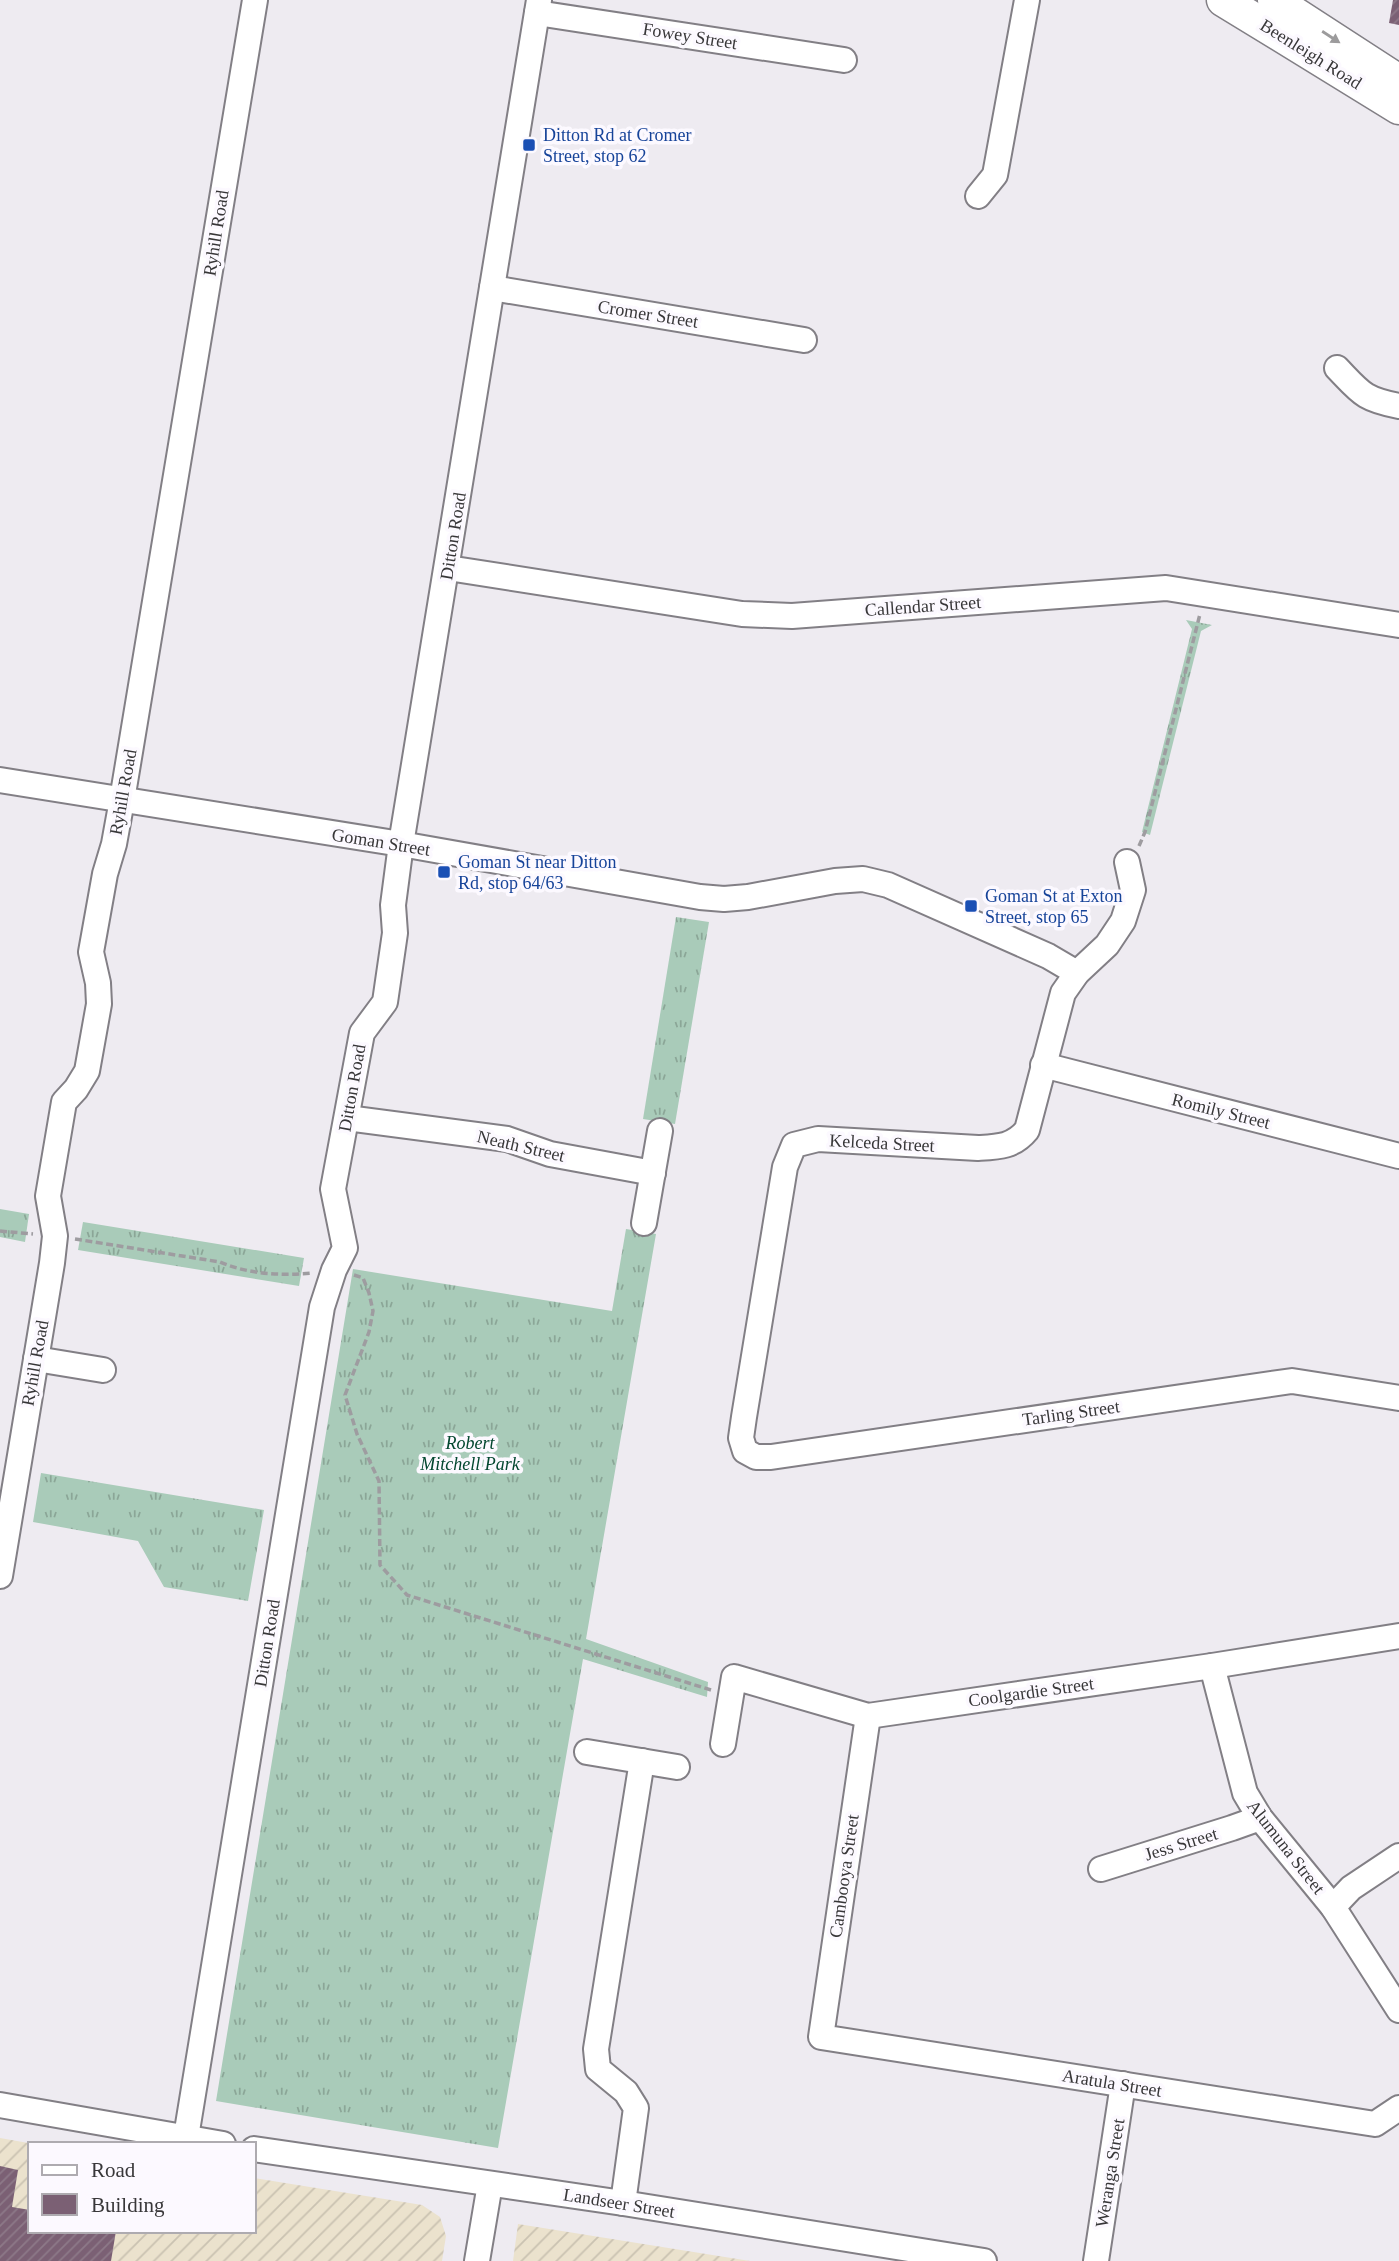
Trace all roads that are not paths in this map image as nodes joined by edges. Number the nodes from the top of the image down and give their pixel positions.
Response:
1 (255, 0) edge
2 (1027, 0) edge
3 (1210, 0) edge
4 (1223, 0) edge
5 (538, 6) edge
6 (1263, 9) edge
7 (844, 60) dead end
8 (1399, 81) edge
9 (1399, 108) edge
10 (978, 196) dead end
11 (492, 288) junction
12 (804, 340) dead end
13 (1337, 368) dead end
14 (1399, 405) edge
15 (447, 568) junction
16 (1399, 625) edge
17 (0, 779) edge
18 (122, 800) junction
19 (401, 845) junction
20 (1127, 862) road end
21 (1077, 973) junction
22 (1043, 1065) junction
23 (347, 1118) junction
24 (660, 1131) dead end
25 (1399, 1156) edge
26 (653, 1173) junction
27 (644, 1223) dead end
28 (36, 1359) junction
29 (103, 1370) dead end
30 (1399, 1398) edge
31 (744, 1451) joint
32 (0, 1576) edge
33 (1399, 1636) edge
34 (1212, 1666) junction
35 (868, 1716) junction
36 (723, 1744) dead end
37 (587, 1752) dead end
38 (642, 1761) junction
39 (677, 1766) dead end
40 (1260, 1818) junction
41 (1399, 1856) edge
42 (1101, 1869) dead end
43 (1333, 1907) junction
44 (1399, 2010) edge
45 (821, 2037) joint
46 (1123, 2084) junction
47 (0, 2105) edge
48 (1399, 2108) edge
49 (186, 2137) junction
50 (212, 2142) edge
51 (256, 2149) edge
52 (490, 2184) junction
53 (622, 2203) junction
54 (902, 2254) edge
55 (477, 2261) edge
56 (984, 2261) edge
57 (1096, 2261) edge

1 - 18 street, Ryhill Road
2 - 10 street
3 - 6 street
4 - 6 main road, Beenleigh Road
5 - 7 street, Fowey Street
5 - 11 street, Ditton Road
6 -> 8 main road, Beenleigh Road
6 - 9 main road, Beenleigh Road
11 - 12 street, Cromer Street
11 - 15 street, Ditton Road
13 - 14 street
15 - 16 street, Callendar Street
15 - 19 street, Ditton Road
17 - 18 street, Goman Street
18 - 19 street, Goman Street
18 - 28 street, Ryhill Road
19 - 21 street, Goman Street
19 - 23 street, Ditton Road
20 - 21 street, Kelceda Street
21 - 22 street, Kelceda Street
22 - 25 street, Romily Street
22 - 31 street, Kelceda Street
23 - 26 street, Neath Street
23 - 49 street, Ditton Road
24 - 26 street
26 - 27 street
28 - 29 street
28 - 32 street, Ryhill Road
30 - 31 street, Tarling Street
33 - 34 street, Coolgardie Street
34 - 35 street, Coolgardie Street
34 - 40 street, Alumuna Street
35 - 36 street, Coolgardie Street
35 - 45 street, Cambooya Street
37 - 38 street
38 - 39 street
38 - 53 street
40 - 42 street, Jess Street
40 - 43 street, Alumuna Street
41 - 43 street
43 - 44 street, Alumuna Street
45 - 46 street, Aratula Street
46 - 48 street, Aratula Street
46 - 57 street, Weranga Street
47 - 49 street
49 - 50 street
51 - 52 street, Landseer Street
52 - 53 street, Landseer Street
52 - 55 street
53 - 54 street, Landseer Street
54 - 56 street, Landseer Street

